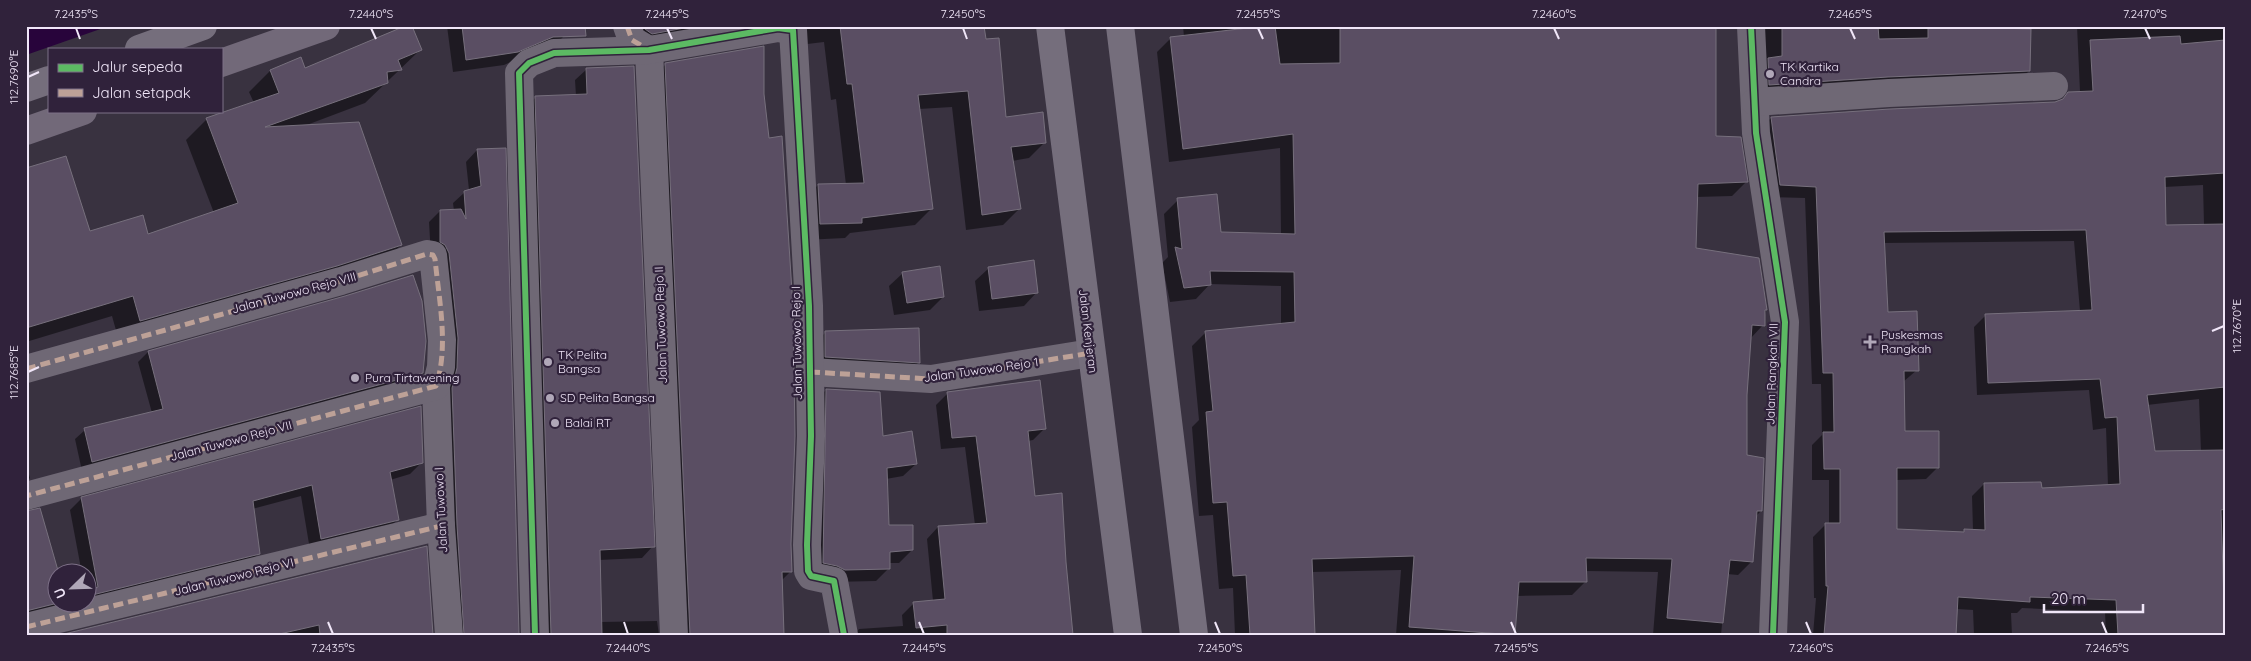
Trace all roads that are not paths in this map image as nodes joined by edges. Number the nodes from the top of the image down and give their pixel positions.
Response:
1 (203, 26) edge
2 (326, 26) edge
3 (628, 26) edge
4 (1050, 26) edge
5 (1120, 26) edge
6 (1751, 26) edge
7 (141, 48) edge
8 (649, 50) junction
9 (222, 63) edge
10 (48, 80) edge
11 (2054, 86) dead end
12 (26, 88) edge
13 (1755, 102) junction
14 (80, 112) edge
15 (26, 131) edge
16 (1091, 353) junction
17 (26, 369) edge
18 (810, 372) junction
19 (436, 386) junction
20 (26, 496) edge
21 (441, 526) junction
22 (26, 627) edge
23 (449, 635) edge
24 (535, 635) edge
25 (674, 635) edge
26 (844, 635) edge
27 (1128, 635) edge
28 (1194, 635) edge
29 (1773, 635) edge

1 - 7 highway
2 - 9 main road
3 - 8 street
4 - 16 highway, Jalan Kenjeran
5 - 28 highway
6 - 13 street, Jalan Rangkah VII
8 - 18 street, Jalan Tuwowo Rejo I
8 - 24 street
8 - 25 street, Jalan Tuwowo Rejo II
10 - 12 highway
11 - 13 street
13 - 29 street, Jalan Rangkah VII
14 - 15 main road
16 - 18 street, Jalan Tuwowo Rejo 1
16 - 27 highway, Jalan Kenjeran
17 - 19 street, Jalan Tuwowo Rejo VIII
18 - 26 street, Jalan Tuwowo Rejo I
19 - 20 street, Jalan Tuwowo Rejo VII
19 - 21 street, Jalan Tuwowo I
21 - 22 street, Jalan Tuwowo Rejo VI
21 - 23 street, Jalan Tuwowo I

